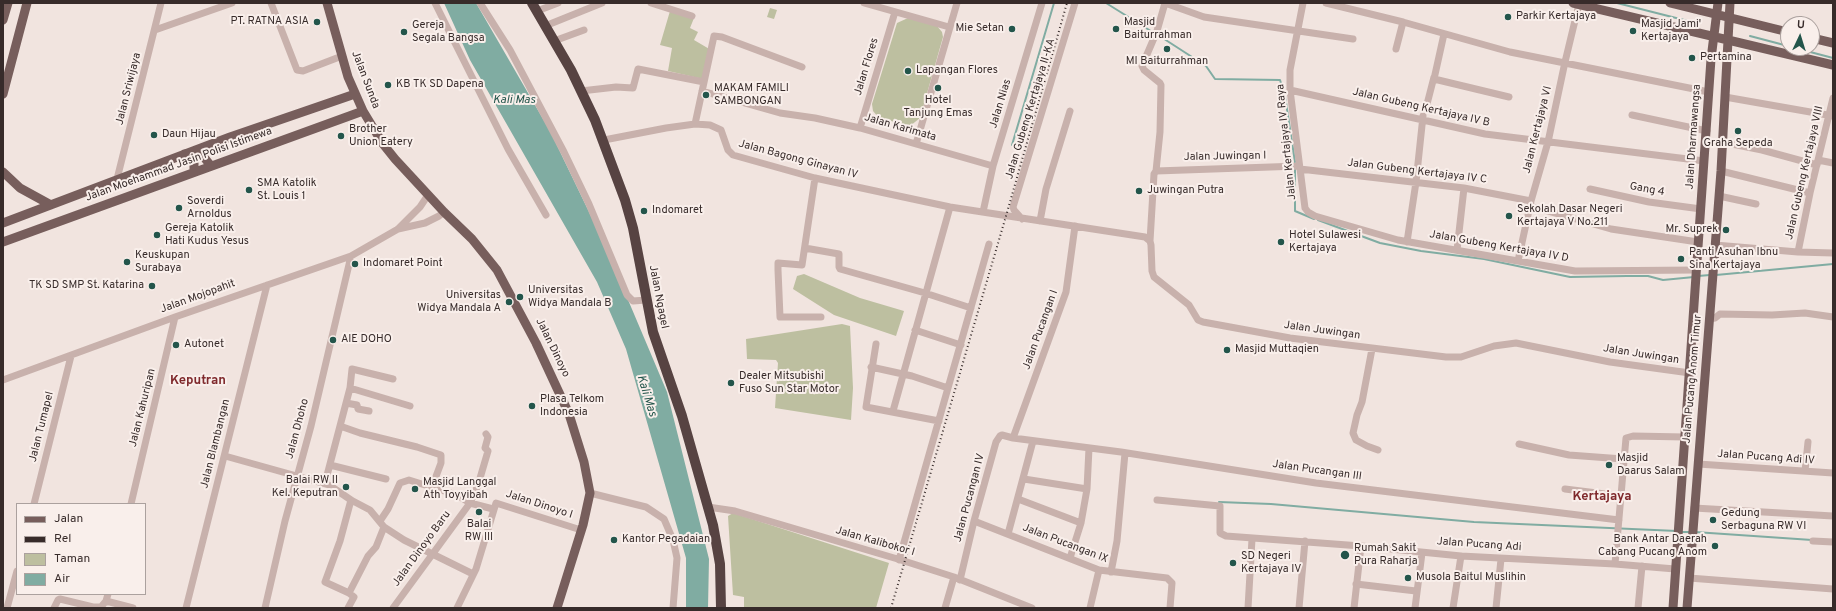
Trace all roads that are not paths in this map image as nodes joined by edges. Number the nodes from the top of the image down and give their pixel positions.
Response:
1 (8, 3) edge
2 (27, 3) edge
3 (162, 3) edge
4 (232, 3) edge
5 (272, 3) edge
6 (326, 3) edge
7 (435, 3) edge
8 (480, 3) edge
9 (558, 3) edge
10 (602, 3) edge
11 (652, 3) edge
12 (864, 3) edge
13 (957, 3) edge
14 (1042, 3) edge
15 (1075, 3) edge
16 (1303, 3) edge
17 (1326, 3) edge
18 (1670, 3) edge
19 (1718, 3) edge
20 (1730, 3) edge
21 (1576, 4) edge
22 (535, 7) edge
23 (895, 12) junction
24 (1717, 14) junction
25 (692, 16) dead end
26 (1730, 18) junction
27 (3, 20) edge
28 (1403, 22) junction
29 (546, 26) junction
30 (949, 27) junction
31 (1295, 29) junction
32 (155, 30) junction
33 (584, 30) dead end
34 (1780, 30) edge
35 (1444, 34) junction
36 (1714, 37) junction
37 (1353, 39) dead end
38 (1728, 40) junction
39 (1820, 40) edge
40 (554, 41) junction
41 (1833, 43) edge
42 (1396, 49) dead end
43 (342, 56) junction
44 (1565, 62) junction
45 (1833, 65) edge
46 (11, 66) junction
47 (802, 67) dead end
48 (3, 73) edge
49 (1434, 77) junction
50 (704, 82) junction
51 (1290, 90) junction
52 (581, 91) junction
53 (702, 91) junction
54 (1710, 92) junction
55 (3, 94) edge
56 (355, 94) junction
57 (1509, 97) dead end
58 (1726, 97) junction
59 (1833, 98) edge
60 (1426, 108) dead end
61 (363, 111) junction
62 (1070, 112) dead end
63 (1632, 115) dead end
64 (1831, 115) edge
65 (1423, 118) junction
66 (695, 124) junction
67 (860, 128) junction
68 (1707, 131) junction
69 (604, 140) junction
70 (1548, 142) junction
71 (1722, 142) junction
72 (916, 144) junction
73 (204, 147) junction
74 (184, 154) junction
75 (1704, 161) junction
76 (1818, 162) junction
77 (1833, 163) edge
78 (211, 166) junction
79 (993, 166) junction
80 (1300, 168) junction
81 (1721, 171) junction
82 (3, 172) edge
83 (194, 172) junction
84 (1155, 172) junction
85 (815, 178) junction
86 (117, 179) junction
87 (1416, 182) junction
88 (1464, 188) junction
89 (1590, 189) dead end
90 (1810, 193) junction
91 (428, 195) junction
92 (1719, 196) junction
93 (1530, 203) junction
94 (1756, 204) dead end
95 (51, 205) junction
96 (950, 207) junction
97 (1305, 208) joint
98 (1701, 209) junction
99 (444, 212) junction
100 (983, 212) junction
101 (546, 215) dead end
102 (1022, 219) junction
103 (1040, 221) junction
104 (3, 223) edge
105 (1075, 226) junction
106 (398, 229) junction
107 (1150, 241) junction
108 (3, 242) edge
109 (1407, 242) junction
110 (1698, 242) junction
111 (990, 244) dead end
112 (1715, 245) junction
113 (805, 248) junction
114 (1456, 250) junction
115 (1798, 252) junction
116 (1833, 253) edge
117 (351, 256) junction
118 (1518, 261) junction
119 (1696, 274) junction
120 (267, 285) junction
121 (925, 293) junction
122 (646, 300) junction
123 (1710, 307) junction
124 (971, 308) junction
125 (1720, 314) junction
126 (176, 317) junction
127 (821, 317) dead end
128 (1833, 317) edge
129 (1709, 319) junction
130 (915, 330) junction
131 (876, 344) dead end
132 (961, 345) junction
133 (1372, 349) junction
134 (71, 356) junction
135 (872, 367) junction
136 (1690, 373) junction
137 (903, 374) junction
138 (393, 379) dead end
139 (3, 380) edge
140 (350, 388) junction
141 (948, 388) junction
142 (346, 402) junction
143 (410, 406) dead end
144 (369, 411) dead end
145 (893, 411) junction
146 (939, 421) junction
147 (340, 426) junction
148 (486, 434) dead end
149 (1685, 437) junction
150 (1013, 438) junction
151 (1033, 441) junction
152 (1808, 442) dead end
153 (1519, 444) dead end
154 (1090, 448) junction
155 (1378, 450) dead end
156 (1125, 453) junction
157 (225, 456) junction
158 (1623, 459) junction
159 (1698, 464) junction
160 (330, 465) junction
161 (1805, 471) junction
162 (1833, 473) edge
163 (297, 476) junction
164 (386, 478) dead end
165 (1024, 479) junction
166 (325, 484) junction
167 (432, 487) junction
168 (1087, 489) junction
169 (1565, 489) dead end
170 (590, 493) junction
171 (1621, 496) junction
172 (1018, 499) junction
173 (351, 500) junction
174 (1157, 500) dead end
175 (34, 503) edge
176 (131, 503) edge
177 (470, 503) junction
178 (708, 507) junction
179 (1694, 508) junction
180 (493, 509) junction
181 (1833, 516) edge
182 (974, 520) junction
183 (1081, 523) junction
184 (382, 524) junction
185 (1619, 526) junction
186 (582, 530) junction
187 (1008, 534) junction
188 (1252, 539) junction
189 (1305, 541) junction
190 (1813, 541) dead end
191 (1833, 542) edge
192 (1361, 546) junction
193 (1422, 553) junction
194 (432, 554) junction
195 (1460, 556) junction
196 (1070, 558) junction
197 (1501, 559) junction
198 (899, 560) junction
199 (1616, 564) junction
200 (1642, 566) junction
201 (1676, 569) junction
202 (1099, 570) junction
203 (1110, 572) junction
204 (473, 574) junction
205 (16, 575) edge
206 (957, 578) junction
207 (1689, 578) junction
208 (1356, 584) junction
209 (1833, 589) edge
210 (1416, 590) junction
211 (349, 593) junction
212 (107, 598) edge
213 (121, 607) edge
214 (8, 608) edge
215 (54, 608) edge
216 (133, 608) edge
217 (186, 608) edge
218 (265, 608) edge
219 (348, 608) edge
220 (393, 608) edge
221 (457, 608) edge
222 (557, 608) edge
223 (673, 608) edge
224 (721, 608) edge
225 (945, 608) edge
226 (1032, 608) edge
227 (1090, 608) edge
228 (1170, 608) edge
229 (1248, 608) edge
230 (1299, 608) edge
231 (1354, 608) edge
232 (1414, 608) edge
233 (1453, 608) edge
234 (1496, 608) edge
235 (1638, 608) edge
236 (1673, 608) edge
237 (1687, 608) edge

1 - 27 main road
2 - 46 main road
3 - 32 street, Jalan Sriwijaya
4 - 32 street
5 - 43 street
6 - 43 main road, Jalan Sunda
7 - 101 street
8 - 122 street
9 - 22 street
10 - 29 street
11 - 25 street
12 - 23 street
13 - 30 street
14 - 79 street, Jalan Nias
15 - 102 street, Jalan Gubeng Kertajaya II-KA
16 - 31 street, Jalan Kertajaya IV Raya
17 - 28 street
18 - 24 main road
19 - 24 main road, Jalan Dharmawangsa
20 - 26 main road
21 - 36 main road
21 - 44 street, Jalan Kertajaya VI
22 - 29 highway, Jalan Ngagel
23 - 30 street
23 - 67 street, Jalan Flores
24 - 26 main road
24 - 36 main road, Jalan Dharmawangsa
26 - 34 main road
26 - 38 main road
28 - 35 street
28 - 42 street
29 - 40 highway, Jalan Ngagel
30 - 72 street
31 - 37 street
31 - 51 street, Jalan Kertajaya IV Raya
31 - 84 street, Jalan Juwingan
32 - 86 street, Jalan Sriwijaya
33 - 40 street
35 - 44 street
35 - 49 street
36 - 38 main road
36 - 54 main road, Jalan Dharmawangsa
38 - 45 main road
38 - 58 main road
39 - 41 main road
40 - 52 highway, Jalan Ngagel
43 - 56 main road, Jalan Sunda
44 - 54 street
44 - 70 street, Jalan Kertajaya VI
46 - 48 street
46 - 55 main road
47 - 50 street
49 - 57 street
49 - 60 street
50 - 52 street
50 - 53 street
51 - 65 street, Jalan Gubeng Kertajaya IV B
51 - 80 street, Jalan Kertajaya IV Raya
52 - 69 highway, Jalan Ngagel
53 - 66 street
53 - 67 street, Jalan Karimata
54 - 68 main road, Jalan Dharmawangsa
56 - 61 main road, Jalan Sunda
56 - 73 main road, Jalan Moehammad Jasin Polisi Istimewa
58 - 64 street
58 - 71 main road
59 - 64 street, Jalan Gubeng Kertajaya VIII
61 - 78 main road, Jalan Moehammad Jasin Polisi Istimewa
61 - 91 main road, Jalan Sunda
62 - 103 street
63 - 68 street
64 - 76 street, Jalan Gubeng Kertajaya VIII
65 - 70 street, Jalan Gubeng Kertajaya IV B
65 - 87 street
66 - 69 street, Jalan Bagong Ginayan IV
66 - 85 street, Jalan Bagong Ginayan IV
67 - 72 street, Jalan Karimata
68 - 75 main road, Jalan Dharmawangsa
69 - 122 highway, Jalan Ngagel
70 - 75 street, Jalan Gubeng Kertajaya IV B
70 - 93 street, Jalan Kertajaya VI
71 - 76 street
71 - 81 main road
72 - 79 street, Jalan Karimata
73 - 74 main road, Jalan Moehammad Jasin Polisi Istimewa
73 - 78 main road
74 - 83 main road
74 - 86 main road, Jalan Moehammad Jasin Polisi Istimewa
75 - 98 main road, Jalan Dharmawangsa
76 - 77 street
76 - 90 street, Jalan Gubeng Kertajaya VIII
78 - 83 main road, Jalan Moehammad Jasin Polisi Istimewa
79 - 100 street, Jalan Nias
80 - 84 street, Jalan Juwingan I
80 - 87 street, Jalan Gubeng Kertajaya IV C
80 - 97 street, Jalan Kertajaya IV Raya
81 - 90 street
81 - 92 main road
82 - 95 main road
83 - 108 main road, Jalan Moehammad Jasin Polisi Istimewa
84 - 107 street, Jalan Juwingan
85 - 96 street, Jalan Bagong Ginayan IV
85 - 113 street
86 - 95 main road, Jalan Moehammad Jasin Polisi Istimewa
87 - 88 street, Jalan Gubeng Kertajaya IV C
87 - 109 street
88 - 93 street, Jalan Gubeng Kertajaya IV C
88 - 114 street
89 - 98 street, Gang 4
90 - 115 street, Jalan Gubeng Kertajaya VIII
91 - 99 main road, Jalan Sunda
91 - 106 street, Jalan Mojopahit
92 - 94 street
92 - 112 main road
93 - 110 street, Jalan Gubeng Kertajaya IV C
93 - 118 street, Jalan Kertajaya VI
95 - 104 main road, Jalan Moehammad Jasin Polisi Istimewa
96 - 100 street, Jalan Bagong Ginayan IV
96 - 121 street
97 - 109 street, Jalan Gubeng Kertajaya IV D
98 - 110 main road, Jalan Dharmawangsa
99 - 106 street, Jalan Mojopahit
99 - 170 main road, Jalan Dinoyo
100 - 102 street, Jalan Bagong Ginayan IV
102 - 103 street
103 - 105 street
105 - 107 street
105 - 150 street, Jalan Pucangan I
106 - 117 street, Jalan Mojopahit
107 - 133 street, Jalan Juwingan
109 - 114 street, Jalan Gubeng Kertajaya IV D
110 - 119 main road, Jalan Dharmawangsa
111 - 124 street
112 - 115 street
112 - 123 main road, Jalan Pucang Anom Timur
113 - 121 street
113 - 127 street
114 - 118 street, Jalan Gubeng Kertajaya IV D
115 - 116 street
117 - 120 street, Jalan Mojopahit
117 - 163 street, Jalan Dhoho
118 - 119 street, Jalan Gubeng Kertajaya IV D
119 - 136 main road, Jalan Pucang Anom Timur
120 - 126 street, Jalan Mojopahit
120 - 157 street, Jalan Blambangan
121 - 124 street
121 - 130 street
122 - 178 highway, Jalan Ngagel
123 - 125 street
123 - 129 main road, Jalan Pucang Anom Timur
124 - 132 street
125 - 128 street
125 - 129 street
126 - 134 street, Jalan Mojopahit
126 - 176 street, Jalan Kahuripan
129 - 159 main road, Jalan Pucang Anom Timur
130 - 132 street
130 - 137 street
131 - 135 street
132 - 141 street
133 - 136 street, Jalan Juwingan
133 - 155 street
134 - 139 street, Jalan Mojopahit
134 - 175 street, Jalan Tumapel
135 - 137 street
135 - 145 street
136 - 149 main road, Jalan Pucang Anom Timur
137 - 141 street
137 - 145 street
138 - 140 street
140 - 142 street
140 - 143 street
141 - 146 street
142 - 144 street
142 - 147 street
145 - 146 street
146 - 198 street
147 - 160 street
147 - 167 street
148 - 177 street, Jalan Dinoyo Baru
149 - 158 street
149 - 201 main road, Jalan Pucang Anom Timur
150 - 151 street, Jalan Pucangan III
150 - 182 street, Jalan Pucangan IV
151 - 154 street, Jalan Pucangan III
151 - 165 street
152 - 161 street
153 - 158 street
154 - 156 street, Jalan Pucangan III
154 - 168 street
156 - 185 street, Jalan Pucangan III
156 - 203 street
157 - 163 street
157 - 217 street, Jalan Blambangan
158 - 171 street
159 - 161 street, Jalan Pucang Adi IV
159 - 179 main road, Jalan Pucang Anom Timur
160 - 164 street
160 - 166 street
161 - 162 street, Jalan Pucang Adi IV
163 - 166 street
163 - 218 street, Jalan Dhoho
165 - 168 street
165 - 172 street
166 - 173 street
167 - 177 street
167 - 184 street
168 - 183 street
169 - 171 street
170 - 186 main road, Jalan Dinoyo
170 - 223 street
171 - 185 street
172 - 183 street
172 - 187 street
173 - 184 street
173 - 211 street
174 - 188 street, Jalan Pucang Adi
177 - 180 street
177 - 194 street, Jalan Dinoyo Baru
178 - 198 street, Jalan Kalibokor I
178 - 224 highway, Jalan Ngagel
179 - 181 street
179 - 207 main road, Jalan Pucang Anom Timur
180 - 186 street, Jalan Dinoyo I
180 - 204 street
182 - 187 street, Jalan Pucangan IX
182 - 206 street, Jalan Pucangan IV
183 - 196 street
184 - 194 street
184 - 211 street
185 - 199 street
186 - 222 main road, Jalan Dinoyo
187 - 196 street, Jalan Pucangan IX
188 - 189 street, Jalan Pucang Adi
188 - 229 street
189 - 192 street, Jalan Pucang Adi
189 - 230 street
190 - 191 street
192 - 193 street, Jalan Pucang Adi
192 - 208 street
193 - 195 street, Jalan Pucang Adi
193 - 210 street
194 - 204 street
194 - 220 street, Jalan Dinoyo Baru
195 - 197 street, Jalan Pucang Adi
195 - 233 street
196 - 202 street, Jalan Pucangan IX
197 - 199 street, Jalan Pucang Adi
197 - 234 street
198 - 206 street, Jalan Kalibokor I
199 - 200 street, Jalan Pucang Adi
200 - 201 street, Jalan Pucang Adi
200 - 235 street
201 - 236 main road, Jalan Pucang Anom Timur
202 - 203 street, Jalan Pucangan IX
202 - 227 street
203 - 228 street, Jalan Pucangan IX
204 - 221 street
205 - 214 street
206 - 225 street, Jalan Pucangan IV
206 - 226 street, Jalan Kalibokor I
207 - 209 street
207 - 237 main road, Jalan Pucang Anom Timur
208 - 210 street
208 - 231 street
210 - 232 street
211 - 219 street
212 - 213 street
212 - 215 street
213 - 216 street

